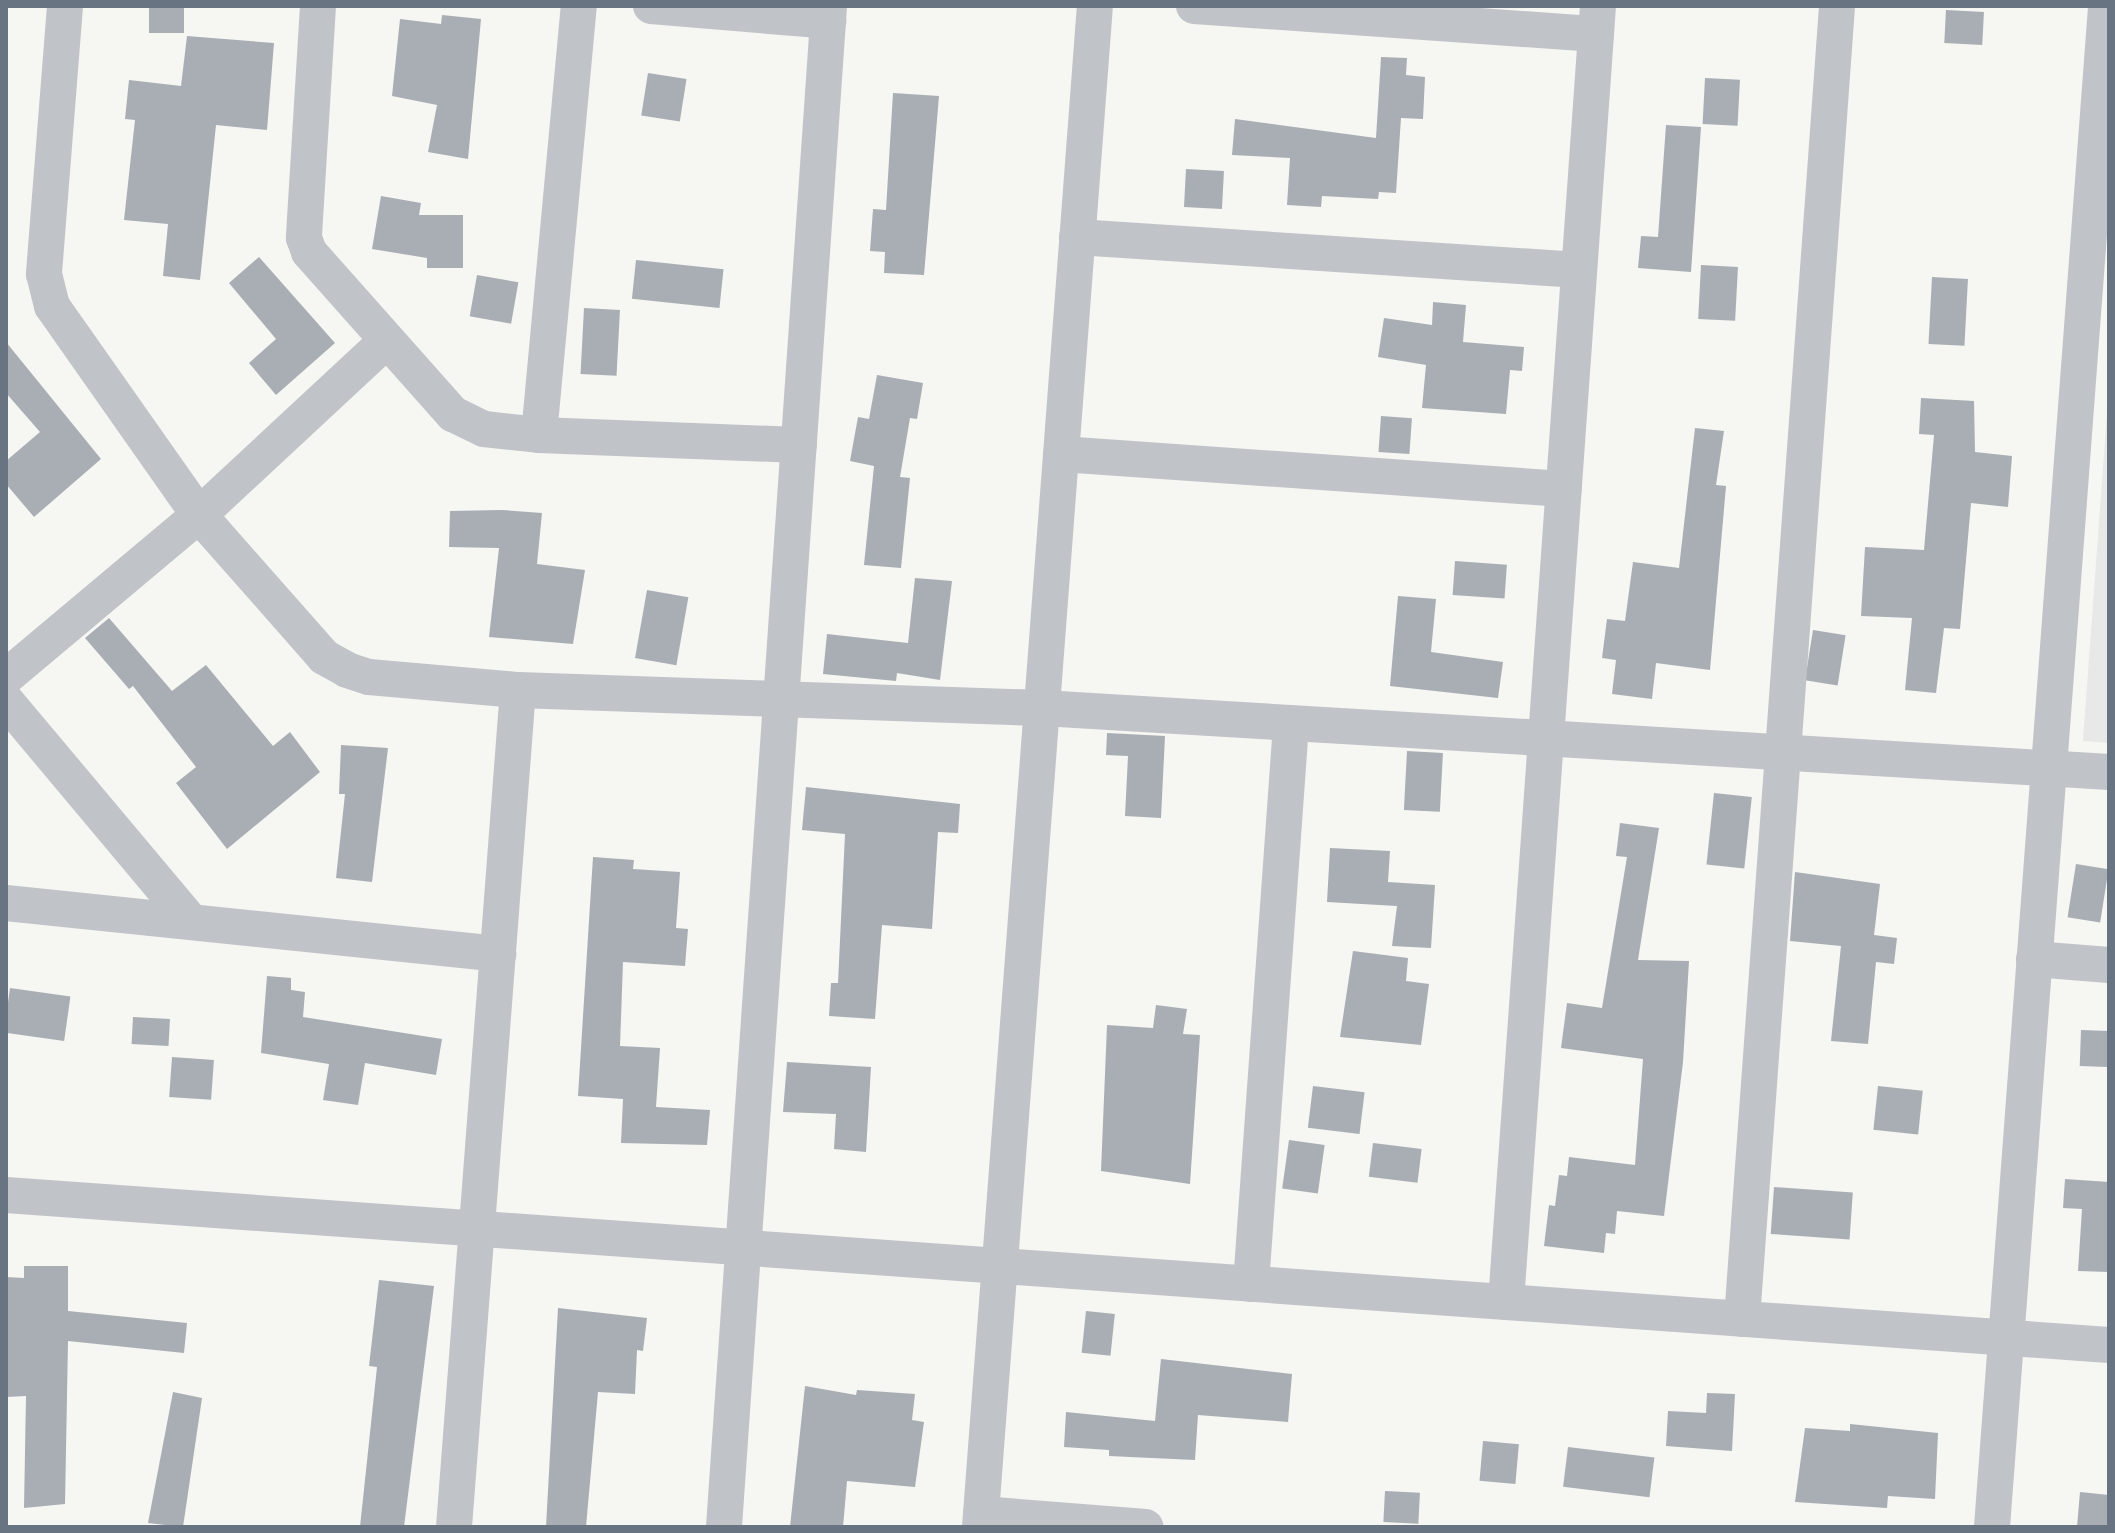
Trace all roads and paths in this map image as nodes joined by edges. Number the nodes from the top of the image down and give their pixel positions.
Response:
1 (65, 6) edge
2 (318, 6) edge
3 (579, 6) edge
4 (651, 6) edge
5 (1095, 6) edge
6 (1194, 6) edge
7 (1837, 6) edge
8 (2106, 6) edge
9 (828, 14) edge
10 (1597, 20) edge
11 (1077, 237) junction
12 (1579, 270) junction
13 (386, 341) junction
14 (539, 435) junction
15 (799, 445) junction
16 (1061, 454) junction
17 (1564, 489) junction
18 (199, 515) junction
19 (6, 677) edge
20 (518, 690) junction
21 (781, 699) junction
22 (6, 701) edge
23 (1042, 708) junction
24 (1291, 724) junction
25 (1546, 740) junction
26 (1782, 754) junction
27 (2048, 768) junction
28 (2109, 772) edge
29 (6, 903) edge
30 (190, 920) junction
31 (498, 954) junction
32 (2034, 959) junction
33 (2109, 965) edge
34 (6, 1195) edge
35 (477, 1229) junction
36 (743, 1248) junction
37 (999, 1266) junction
38 (1251, 1284) junction
39 (1506, 1302) junction
40 (1742, 1319) junction
41 (2006, 1338) junction
42 (2109, 1345) edge
43 (980, 1520) edge
44 (454, 1527) edge
45 (724, 1527) edge
46 (1145, 1527) edge
47 (1992, 1527) edge

1 - 18 street
2 - 13 street
3 - 14 street
4 - 9 street
5 - 11 street
6 - 10 street
7 - 26 street
8 - 27 street
9 - 15 street
10 - 12 street
11 - 12 street
11 - 16 street
12 - 17 street
13 - 14 street
13 - 18 street
14 - 15 street
15 - 21 street
16 - 17 street
16 - 23 street
17 - 25 street
18 - 19 street
18 - 20 street
20 - 21 street
20 - 31 street
21 - 23 street
21 - 36 street
22 - 30 street
23 - 24 street
23 - 37 street
24 - 25 street
24 - 38 street
25 - 26 street
25 - 39 street
26 - 27 street
26 - 40 street
27 - 28 street
27 - 32 street
29 - 30 street
30 - 31 street
31 - 35 street
32 - 33 street
32 - 41 street
34 - 35 street
35 - 36 street
35 - 44 street
36 - 37 street
36 - 45 street
37 - 38 street
37 - 43 street
38 - 39 street
39 - 40 street
40 - 41 street
41 - 42 street
41 - 47 street
43 - 46 street

